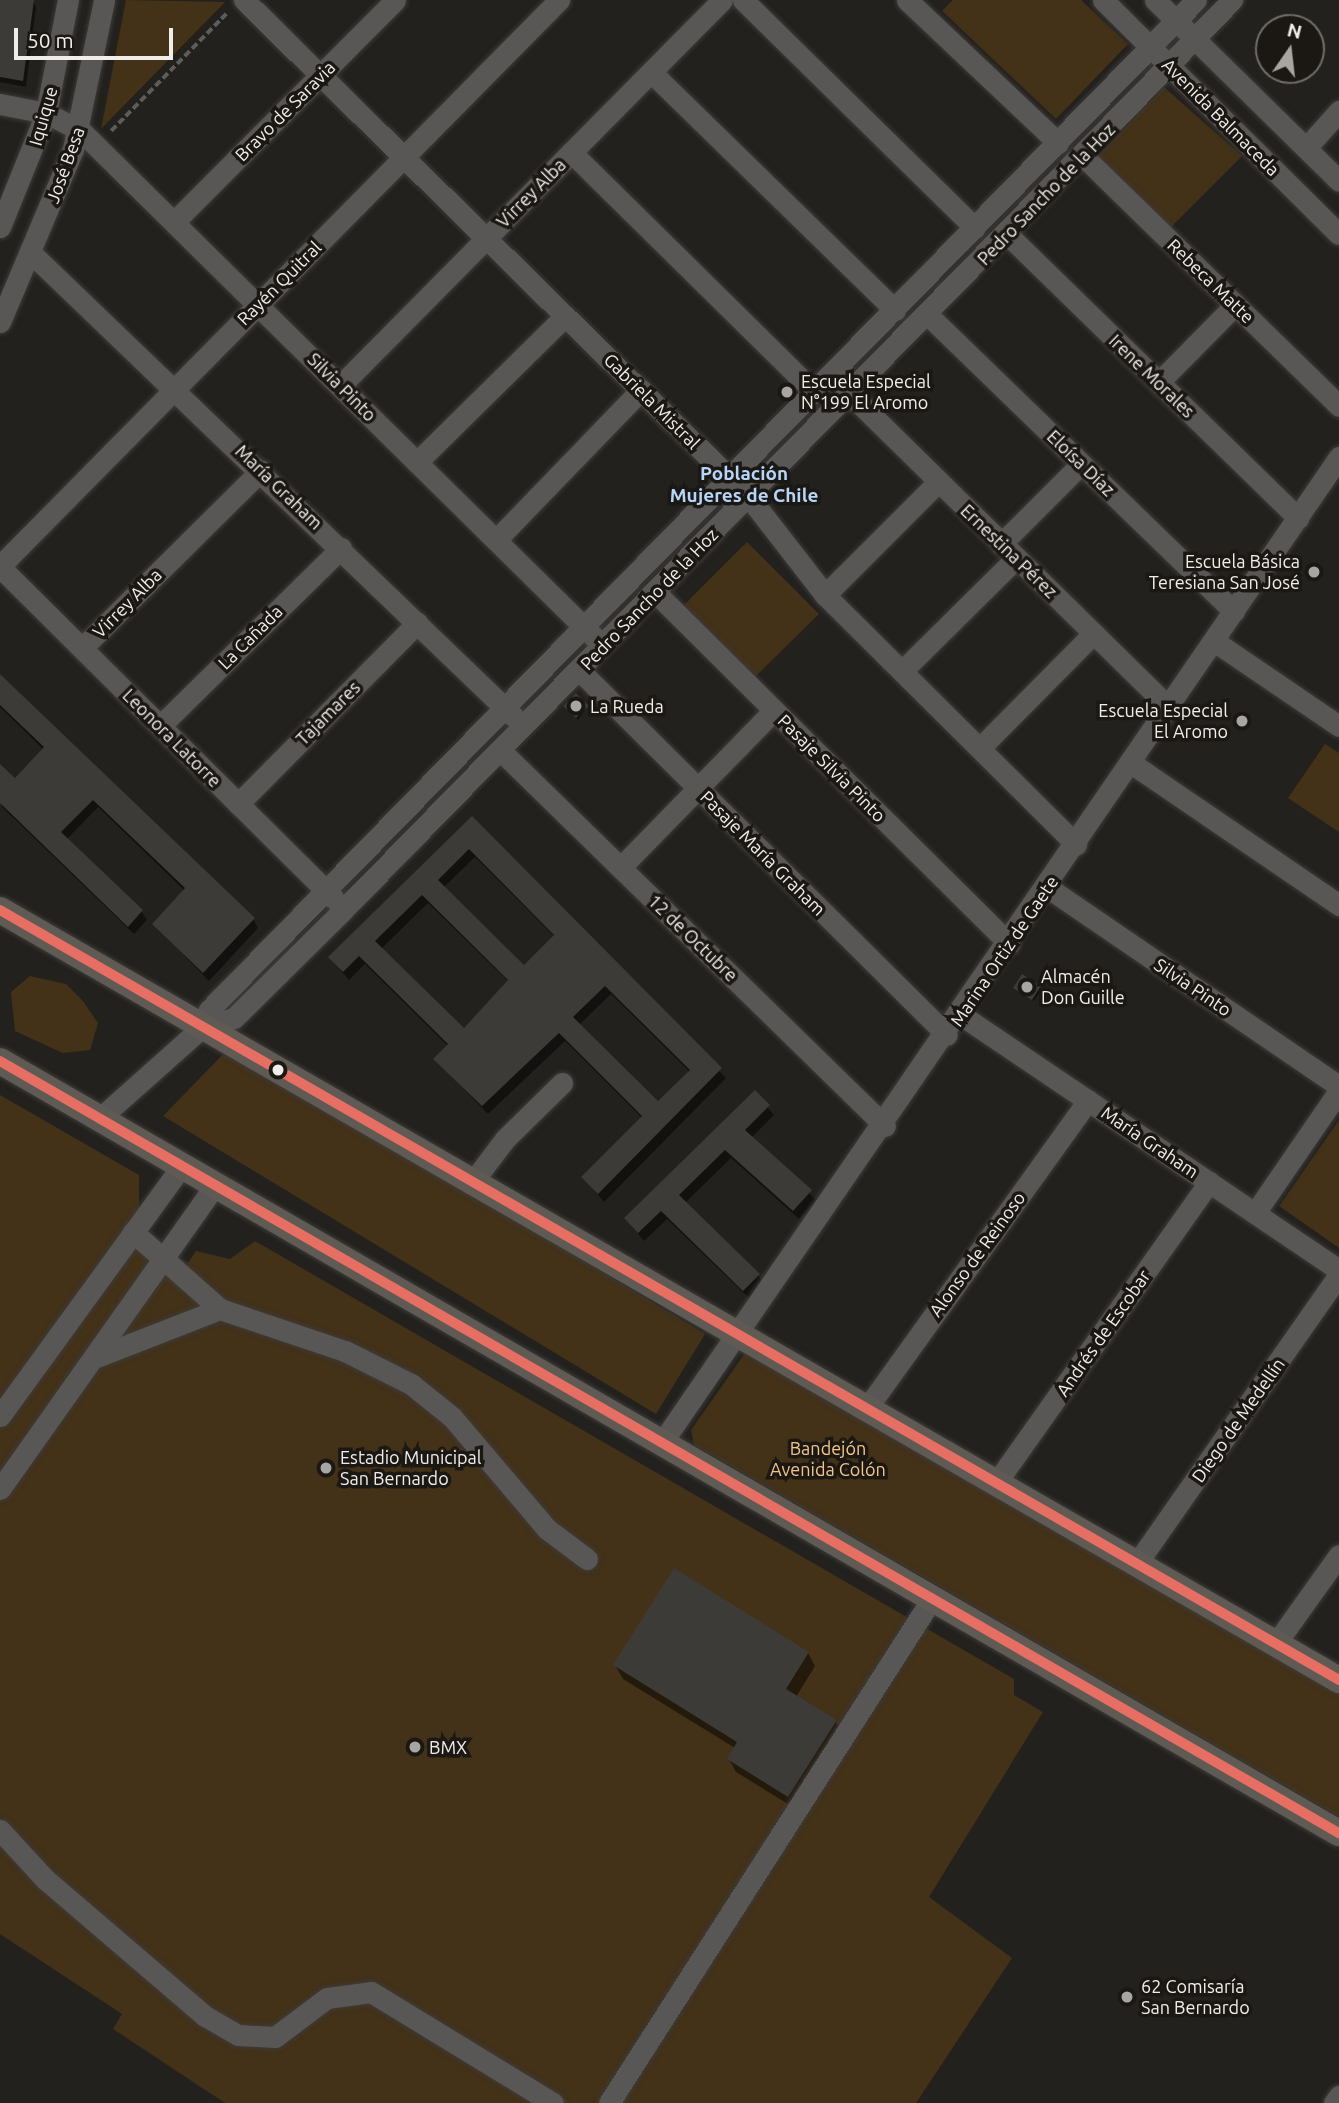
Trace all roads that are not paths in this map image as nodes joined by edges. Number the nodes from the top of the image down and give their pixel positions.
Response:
1 (68, 0) edge
2 (104, 0) edge
3 (395, 0) edge
4 (559, 0) edge
5 (722, 0) edge
6 (743, 0) edge
7 (907, 0) edge
8 (1103, 0) edge
9 (1155, 0) edge
10 (1196, 0) edge
11 (1232, 0) edge
12 (237, 5) edge
13 (1177, 22) junction
14 (1196, 40) junction
15 (1152, 48) junction
16 (1171, 67) junction
17 (651, 72) junction
18 (320, 75) junction
19 (0, 104) edge
20 (1339, 111) edge
21 (46, 113) junction
22 (80, 130) junction
23 (1058, 143) junction
24 (1306, 148) junction
25 (571, 152) junction
26 (1083, 156) junction
27 (404, 157) junction
28 (1339, 181) edge
29 (174, 222) junction
30 (0, 227) edge
31 (975, 229) junction
32 (1007, 234) junction
33 (1339, 234) edge
34 (486, 239) junction
35 (30, 252) junction
36 (258, 305) junction
37 (1236, 305) junction
38 (895, 310) junction
39 (928, 315) junction
40 (565, 316) junction
41 (0, 322) edge
42 (1159, 382) junction
43 (340, 386) junction
44 (176, 387) junction
45 (641, 390) junction
46 (814, 392) junction
47 (850, 394) junction
48 (1339, 406) edge
49 (1339, 457) edge
50 (418, 463) junction
51 (1081, 464) junction
52 (261, 470) junction
53 (730, 478) junction
54 (938, 482) junction
55 (749, 497) junction
56 (1298, 518) junction
57 (496, 540) junction
58 (341, 548) junction
59 (1009, 551) junction
60 (0, 566) edge
61 (655, 592) junction
62 (825, 595) junction
63 (1234, 612) junction
64 (417, 623) junction
65 (584, 627) junction
66 (1093, 634) junction
67 (1214, 641) junction
68 (603, 646) junction
69 (82, 648) junction
70 (579, 670) junction
71 (902, 671) junction
72 (505, 708) junction
73 (1169, 708) junction
74 (774, 710) junction
75 (160, 726) junction
76 (524, 726) junction
77 (1339, 726) edge
78 (979, 748) junction
79 (500, 750) junction
80 (1131, 764) junction
81 (698, 788) junction
82 (238, 804) junction
83 (1076, 844) junction
84 (621, 867) junction
85 (1047, 887) junction
86 (325, 890) junction
87 (1339, 905) edge
88 (344, 909) junction
89 (0, 910) edge
90 (1009, 944) junction
91 (961, 1014) junction
92 (201, 1028) junction
93 (947, 1035) junction
94 (0, 1062) edge
95 (562, 1083) dead end
96 (1339, 1089) edge
97 (1088, 1100) junction
98 (99, 1119) junction
99 (885, 1126) junction
100 (181, 1167) junction
101 (1209, 1182) junction
102 (471, 1185) junction
103 (214, 1187) junction
104 (1255, 1213) junction
105 (134, 1233) junction
106 (166, 1257) junction
107 (1339, 1270) edge
108 (1339, 1276) edge
109 (220, 1309) junction
110 (736, 1333) junction
111 (94, 1358) junction
112 (867, 1408) junction
113 (0, 1416) edge
114 (663, 1441) junction
115 (996, 1483) junction
116 (0, 1489) edge
117 (1339, 1555) edge
118 (587, 1559) dead end
119 (1137, 1563) junction
120 (933, 1597) junction
121 (1276, 1643) junction
122 (1339, 1680) edge
123 (0, 1830) edge
124 (1339, 1833) edge
125 (1339, 2096) edge
126 (553, 2103) edge
127 (609, 2103) edge
128 (1334, 2103) edge

1 - 21 street, Iquique
2 - 22 street, José Besa
3 - 18 street, Bravo de Saravia
4 - 27 street, Rayén Quitral
5 - 17 street, Virrey Alba
6 - 31 street
7 - 23 street
8 - 15 street, Avenida Balmaceda
9 - 13 street, Avenida Balmaceda
10 - 13 street, Pedro Sancho de la Hoz
11 - 14 street, Pedro Sancho de la Hoz
12 - 18 street, Gabriela Mistral
13 - 14 street, Avenida Balmaceda
13 - 15 street, Pedro Sancho de la Hoz
14 - 16 street, Pedro Sancho de la Hoz
14 - 24 street, Avenida Balmaceda
15 - 16 street, Avenida Balmaceda
15 - 23 street, Pedro Sancho de la Hoz
16 - 26 street, Pedro Sancho de la Hoz
16 - 33 street, Avenida Balmaceda
17 - 25 street, Virrey Alba
17 - 38 street
18 - 27 street, Gabriela Mistral
18 - 29 street, Bravo de Saravia
19 - 21 street
20 - 24 street
21 - 22 street
21 - 30 street, Iquique
22 - 29 street, Silvia Pinto
22 - 35 street, José Besa
23 - 31 street, Pedro Sancho de la Hoz
24 - 28 street, Avenida Balmaceda
25 - 34 street, Virrey Alba
25 - 46 street
26 - 32 street, Pedro Sancho de la Hoz
26 - 37 street, Rebeca Matte
27 - 34 street, Gabriela Mistral
27 - 36 street, Rayén Quitral
29 - 36 street, Silvia Pinto
31 - 38 street, Pedro Sancho de la Hoz
32 - 39 street, Pedro Sancho de la Hoz
32 - 42 street, Irene Morales
34 - 40 street, Gabriela Mistral
34 - 43 street, Virrey Alba
35 - 41 street, José Besa
35 - 44 street, María Graham
36 - 43 street, Silvia Pinto
36 - 44 street, Rayén Quitral
37 - 42 street
37 - 48 street, Rebeca Matte
38 - 46 street, Pedro Sancho de la Hoz
39 - 47 street, Pedro Sancho de la Hoz
39 - 51 street, Eloísa Díaz
40 - 45 street, Gabriela Mistral
40 - 50 street
42 - 56 street, Irene Morales
43 - 50 street, Silvia Pinto
44 - 52 street, María Graham
44 - 60 street, Rayén Quitral
45 - 53 street, Gabriela Mistral
45 - 57 street
46 - 53 street, Pedro Sancho de la Hoz
47 - 54 street, Ernestina Pérez
47 - 55 street, Pedro Sancho de la Hoz
49 - 56 street, Marina Ortiz de Gaete
50 - 57 street, Silvia Pinto
51 - 59 street
51 - 63 street, Eloísa Díaz
52 - 58 street, María Graham
52 - 69 street, Virrey Alba
53 - 55 street, Gabriela Mistral
53 - 65 street, Pedro Sancho de la Hoz
54 - 59 street, Ernestina Pérez
54 - 62 street
55 - 61 street, Pedro Sancho de la Hoz
55 - 62 street, Gabriela Mistral
56 - 63 street, Marina Ortiz de Gaete
57 - 65 street, Silvia Pinto
58 - 64 street, María Graham
58 - 75 street, La Cañada
59 - 66 street, Ernestina Pérez
59 - 71 street
60 - 69 street, Leonora Latorre
61 - 68 street, Pedro Sancho de la Hoz
61 - 74 street, Pasaje Silvia Pinto
62 - 71 street, Gabriela Mistral
63 - 67 street, Marina Ortiz de Gaete
64 - 72 street, María Graham
64 - 82 street, Tajamares
65 - 68 street, Silvia Pinto
65 - 72 street, Pedro Sancho de la Hoz
66 - 73 street, Ernestina Pérez
66 - 78 street
67 - 73 street, Marina Ortiz de Gaete
67 - 77 street
68 - 70 street, Pedro Sancho de la Hoz
69 - 75 street, Leonora Latorre
70 - 76 street, Pedro Sancho de la Hoz
70 - 81 street, Pasaje María Graham
71 - 78 street, Gabriela Mistral
72 - 76 street, María Graham
72 - 86 street, Pedro Sancho de la Hoz
73 - 80 street, Marina Ortiz de Gaete
74 - 81 street
74 - 90 street, Pasaje Silvia Pinto
75 - 82 street, Leonora Latorre
76 - 79 street, Pedro Sancho de la Hoz
78 - 83 street, Gabriela Mistral
79 - 84 street, 12 de Octubre
79 - 88 street, Pedro Sancho de la Hoz
80 - 83 street, Marina Ortiz de Gaete
80 - 87 street
81 - 84 street
81 - 93 street, Pasaje María Graham
82 - 86 street, Leonora Latorre
83 - 85 street, Marina Ortiz de Gaete
84 - 99 street, 12 de Octubre
85 - 90 street, Marina Ortiz de Gaete
85 - 96 street, Silvia Pinto
86 - 88 street, Leonora Latorre
86 - 92 street, Pedro Sancho de la Hoz
88 - 92 street, Pedro Sancho de la Hoz
89 - 92 main road
90 - 91 street, Marina Ortiz de Gaete
91 - 93 street, Marina Ortiz de Gaete
91 - 97 street, María Graham
92 - 98 street, Pedro Sancho de la Hoz
92 - 102 main road
93 - 99 street, Marina Ortiz de Gaete
94 - 98 main road
95 - 102 street
96 - 104 street
97 - 101 street, María Graham
97 - 112 street, Alonso de Reinoso
98 - 100 main road
99 - 110 street, Marina Ortiz de Gaete
100 - 103 main road
100 - 105 street
101 - 104 street, María Graham
101 - 115 street, Andrés de Escobar
102 - 110 main road
103 - 106 street
103 - 114 main road
104 - 107 street, María Graham
105 - 106 street
105 - 113 street
106 - 109 street
106 - 111 street
108 - 119 street, Diego de Medellín
109 - 111 street
109 - 118 street
110 - 112 main road
110 - 114 street, Marina Ortiz de Gaete
111 - 116 street
112 - 115 main road
114 - 120 main road
115 - 119 main road
117 - 121 street
119 - 121 main road
120 - 124 main road
120 - 127 street
121 - 122 main road
123 - 126 street
125 - 128 street

